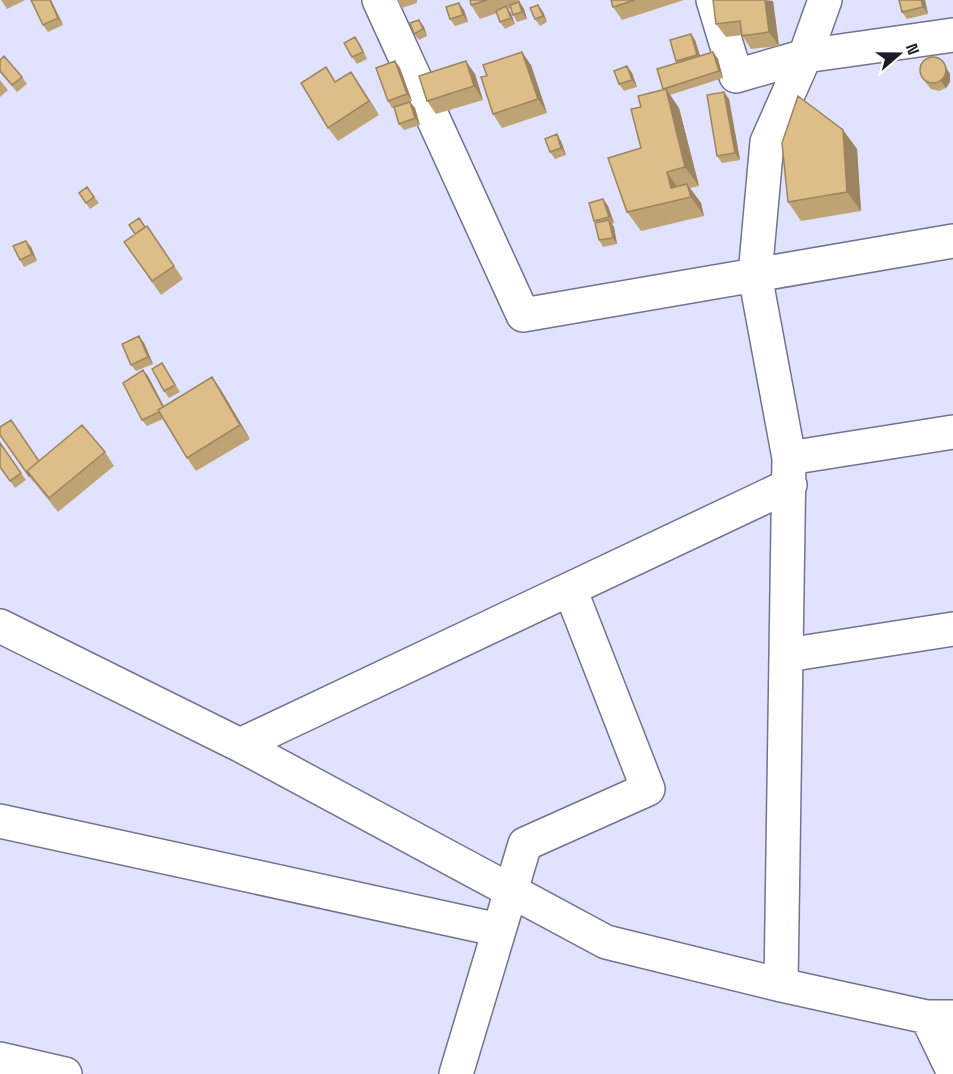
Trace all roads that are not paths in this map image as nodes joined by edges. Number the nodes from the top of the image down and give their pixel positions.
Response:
1 (380, 0) edge
2 (713, 0) edge
3 (825, 0) edge
4 (953, 35) edge
5 (805, 56) junction
6 (953, 241) edge
7 (755, 275) junction
8 (953, 432) edge
9 (789, 472) junction
10 (570, 589) junction
11 (0, 626) edge
12 (953, 629) edge
13 (787, 655) junction
14 (240, 745) junction
15 (0, 821) edge
16 (511, 891) junction
17 (499, 930) junction
18 (781, 985) junction
19 (940, 1017) edge
20 (0, 1059) edge
21 (953, 1071) edge
22 (65, 1074) edge
23 (456, 1074) edge

1 - 7 street
2 - 5 street
3 - 5 street
4 - 5 street
5 - 7 street
6 - 7 street
7 - 9 street
8 - 9 street
9 - 10 street
9 - 13 street
10 - 14 street
10 - 16 street
11 - 14 street
12 - 13 street
13 - 18 street
14 - 16 street
15 - 17 street
16 - 17 street
16 - 18 street
17 - 23 street
18 - 19 street
19 - 21 street
20 - 22 street

